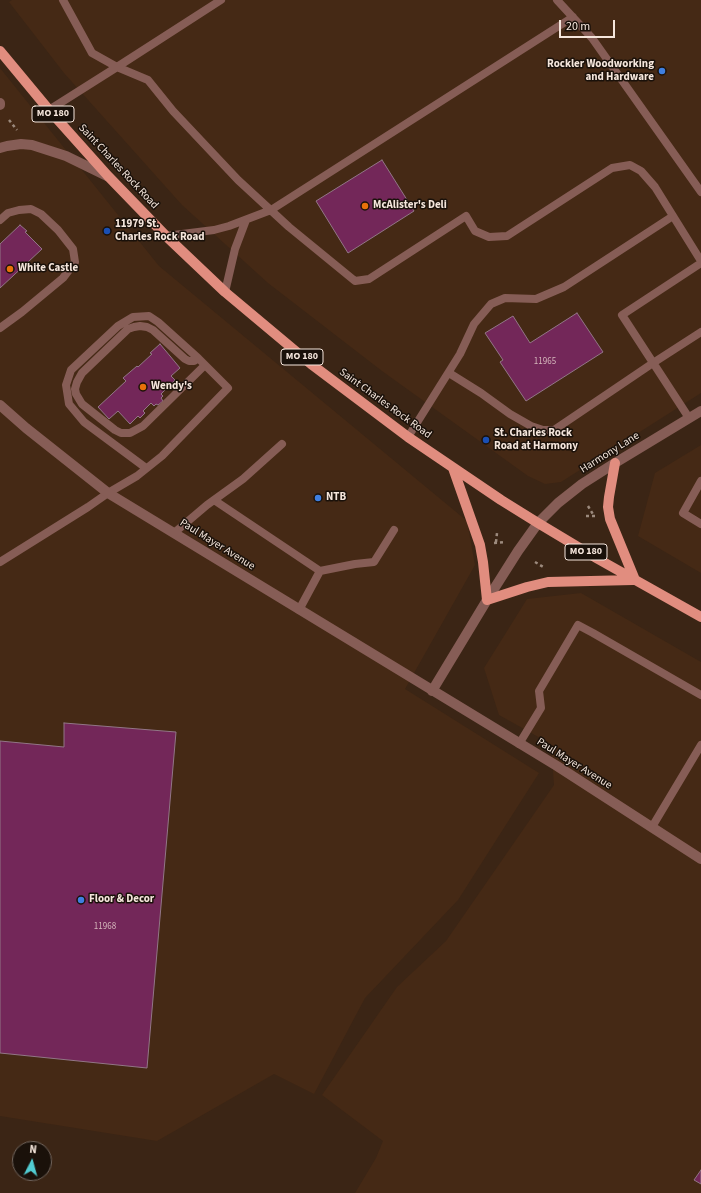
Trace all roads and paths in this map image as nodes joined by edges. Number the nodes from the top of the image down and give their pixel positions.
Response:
1 (63, 0) edge
2 (221, 0) edge
3 (557, 0) edge
4 (573, 17) junction
5 (0, 51) edge
6 (117, 67) junction
7 (49, 110) junction
8 (9, 120) dead end
9 (20, 134) dead end
10 (0, 148) edge
11 (108, 176) junction
12 (701, 192) edge
13 (271, 210) junction
14 (673, 216) junction
15 (0, 220) edge
16 (246, 220) junction
17 (166, 236) junction
18 (701, 262) edge
19 (225, 292) junction
20 (0, 328) edge
21 (701, 332) edge
22 (198, 358) junction
23 (653, 363) junction
24 (205, 365) junction
25 (448, 373) junction
26 (0, 405) edge
27 (701, 411) edge
28 (689, 418) junction
29 (408, 437) junction
30 (282, 444) dead end
31 (615, 463) junction
32 (146, 468) junction
33 (453, 468) junction
34 (701, 482) edge
35 (108, 493) junction
36 (214, 500) junction
37 (588, 506) dead end
38 (594, 516) dead end
39 (538, 523) junction
40 (701, 524) edge
41 (394, 530) dead end
42 (174, 533) junction
43 (497, 533) dead end
44 (496, 542) junction
45 (505, 542) dead end
46 (489, 543) dead end
47 (0, 562) edge
48 (535, 562) dead end
49 (320, 571) junction
50 (546, 572) dead end
51 (635, 580) junction
52 (487, 600) junction
53 (299, 610) junction
54 (701, 618) edge
55 (432, 691) junction
56 (701, 695) edge
57 (519, 744) junction
58 (701, 745) edge
59 (652, 827) junction
60 (701, 859) edge

1 - 6 lane
2 - 6 lane
3 - 4 lane
4 - 12 lane
4 - 13 lane
5 - 7 main road, Saint Charles Rock Road / MO 180
6 - 7 lane
6 - 13 lane
7 - 11 main road, Saint Charles Rock Road / MO 180
8 - 9 path
10 - 11 street
11 - 17 main road, Saint Charles Rock Road / MO 180
13 - 14 lane
13 - 16 lane
14 - 18 lane
14 - 25 lane
15 - 20 lane
16 - 17 lane
16 - 19 lane
17 - 19 main road, Saint Charles Rock Road / MO 180
18 - 23 lane
19 - 29 main road, Saint Charles Rock Road / MO 180
21 - 23 lane
22 - 24 lane
22 - 24 lane
22 - 32 lane
23 - 25 lane
23 - 28 lane
24 - 32 lane
25 - 29 lane
26 - 35 street, Paul Mayer Avenue
27 - 28 street, Harmony Lane
28 - 31 street, Harmony Lane
29 - 33 main road, Saint Charles Rock Road / MO 180
30 - 36 lane
31 - 39 street, Harmony Lane
31 - 51 main road
32 - 35 lane
33 - 39 main road, Saint Charles Rock Road / MO 180
33 - 52 main road
34 - 40 lane
35 - 42 street, Paul Mayer Avenue
35 - 47 lane
36 - 42 lane
36 - 49 lane
37 - 38 path
39 - 51 main road, Saint Charles Rock Road / MO 180
39 - 52 street
41 - 49 lane
42 - 53 street, Paul Mayer Avenue
43 - 44 path
44 - 45 path
44 - 46 path
48 - 50 path
49 - 53 lane
51 - 52 main road
51 - 54 main road, Saint Charles Rock Road / MO 180
52 - 55 street
53 - 55 street, Paul Mayer Avenue
55 - 57 street, Paul Mayer Avenue
56 - 57 lane
57 - 59 street, Paul Mayer Avenue
58 - 59 lane
59 - 60 street, Paul Mayer Avenue

